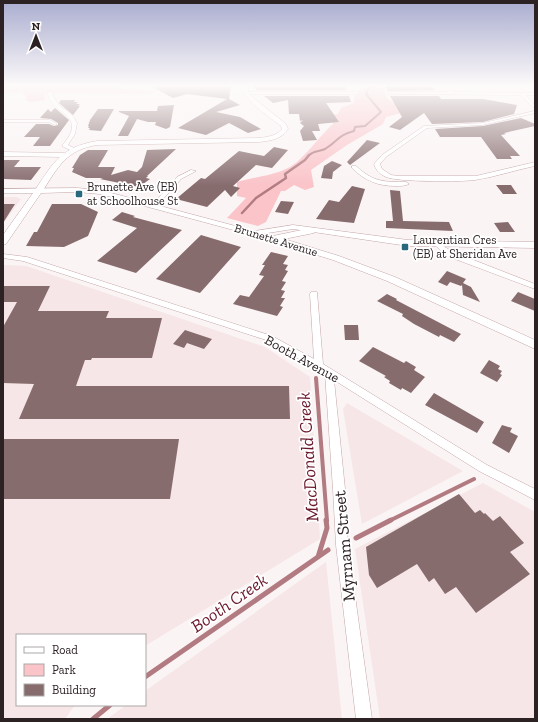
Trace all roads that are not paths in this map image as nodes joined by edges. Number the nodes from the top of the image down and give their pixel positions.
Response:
1 (72, 119) edge
2 (277, 119) edge
3 (506, 119) edge
4 (3, 121) edge
5 (55, 124) dead end
6 (72, 149) junction
7 (3, 154) edge
8 (64, 155) junction
9 (535, 164) edge
10 (354, 168) dead end
11 (193, 171) dead end
12 (471, 179) junction
13 (39, 190) junction
14 (3, 191) edge
15 (154, 206) junction
16 (311, 231) junction
17 (255, 233) junction
18 (273, 239) junction
19 (3, 242) edge
20 (438, 245) junction
21 (535, 245) edge
22 (307, 249) junction
23 (3, 256) edge
24 (535, 287) edge
25 (314, 294) dead end
26 (535, 345) edge
27 (324, 369) junction
28 (535, 495) edge
29 (364, 719) edge

1 - 6 street
2 - 6 street
3 - 12 street
4 - 5 street
6 - 8 street
7 - 8 street
8 - 13 street
9 - 12 street
10 - 12 street
11 - 15 street
13 - 14 main road, Brunette Avenue
13 - 15 main road, Brunette Avenue
13 - 19 main road
15 - 17 main road, Brunette Avenue
16 - 17 street
16 - 18 main road
16 - 20 street
16 - 22 main road
17 - 18 main road, Brunette Avenue
18 - 22 main road, Brunette Avenue
20 - 21 street
20 - 24 street
22 - 26 main road, Brunette Avenue
23 - 27 street, Booth Avenue
25 - 27 street, Myrnam Street
27 - 28 street, Booth Avenue
27 - 29 street, Myrnam Street

